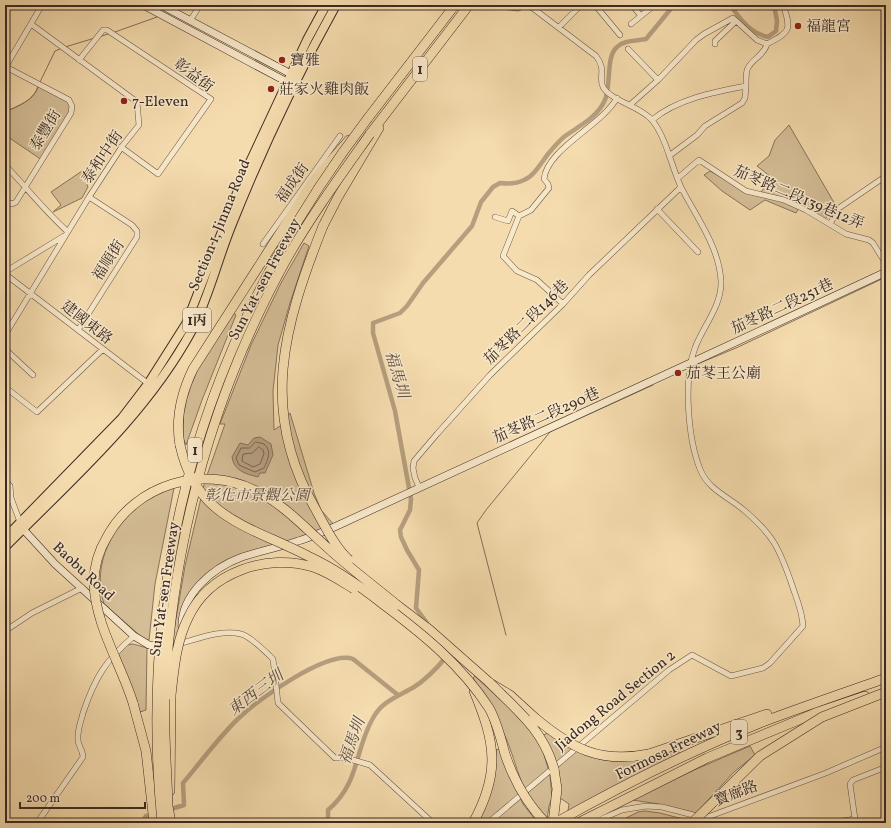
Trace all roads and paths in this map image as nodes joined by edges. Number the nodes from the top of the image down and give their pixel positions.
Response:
1 (42, 5) edge
2 (143, 5) edge
3 (161, 5) edge
4 (200, 5) edge
5 (326, 5) edge
6 (336, 5) edge
7 (455, 5) edge
8 (469, 5) edge
9 (529, 5) edge
10 (571, 5) edge
11 (581, 5) edge
12 (595, 5) edge
13 (632, 5) edge
14 (783, 5) edge
15 (652, 7) dead end
16 (576, 10) junction
17 (641, 16) junction
18 (190, 21) junction
19 (736, 21) junction
20 (31, 24) junction
21 (632, 24) dead end
22 (559, 27) junction
23 (620, 35) dead end
24 (311, 42) junction
25 (715, 44) dead end
26 (767, 44) junction
27 (628, 49) dead end
28 (79, 60) junction
29 (6, 68) edge
30 (291, 74) junction
31 (658, 80) junction
32 (297, 81) junction
33 (288, 82) junction
34 (746, 86) junction
35 (616, 98) junction
36 (631, 104) junction
37 (385, 114) junction
38 (652, 120) junction
39 (358, 131) junction
40 (340, 136) dead end
41 (121, 147) junction
42 (669, 156) junction
43 (5, 165) edge
44 (886, 176) edge
45 (678, 178) junction
46 (26, 186) junction
47 (681, 187) junction
48 (89, 196) junction
49 (5, 201) edge
50 (657, 209) junction
51 (519, 216) junction
52 (495, 217) dead end
53 (830, 224) junction
54 (66, 233) junction
55 (263, 244) dead end
56 (698, 252) dead end
57 (886, 264) edge
58 (886, 272) edge
59 (5, 273) edge
60 (30, 292) junction
61 (563, 304) junction
62 (78, 330) junction
63 (5, 335) edge
64 (103, 349) junction
65 (5, 350) edge
66 (690, 363) junction
67 (33, 375) dead end
68 (152, 386) junction
69 (5, 388) edge
70 (5, 480) edge
71 (412, 491) junction
72 (22, 526) junction
73 (5, 538) edge
74 (5, 547) edge
75 (257, 568) dead end
76 (82, 588) junction
77 (370, 594) junction
78 (397, 605) junction
79 (5, 631) edge
80 (182, 632) junction
81 (134, 636) junction
82 (178, 645) junction
83 (884, 678) edge
84 (490, 683) junction
85 (473, 687) junction
86 (886, 691) edge
87 (886, 748) edge
88 (886, 766) edge
89 (168, 806) junction
90 (37, 823) edge
91 (154, 823) edge
92 (162, 823) edge
93 (171, 823) edge
94 (433, 823) edge
95 (473, 823) edge
96 (488, 823) edge
97 (546, 823) edge
98 (554, 823) edge
99 (578, 823) edge
100 (592, 823) edge
101 (692, 823) edge
102 (829, 823) edge

1 - 20 street
2 - 33 street
3 - 18 street
4 - 18 street
5 - 24 main road, 1丙
6 - 24 main road, 1丙
7 - 39 highway, Sun Yat-sen Freeway / 1, bridge
8 - 37 highway, Sun Yat-sen Freeway / 1
9 - 22 street, Jiadong Road Section 2
10 - 16 street
11 - 16 street
12 - 23 street
13 - 17 street
14 - 26 street
15 - 17 street
16 - 22 street
17 - 21 street
18 - 30 street
19 - 25 street
19 - 26 street
19 - 31 street
20 - 28 street, 泰和中街
20 - 29 street
22 - 35 street, Jiadong Road Section 2
24 - 30 main road, Section 1, Jinma Road / 1丙
24 - 32 main road, Section 1, Jinma Road / 1丙
26 - 34 street
27 - 31 street
28 - 41 street, 泰和中街
28 - 41 street, 彰益街
29 - 46 street, 泰豐街
30 - 32 street
30 - 33 main road, Section 1, Jinma Road / 1丙
31 - 36 street
32 - 33 street
32 - 68 main road, Section 1, Jinma Road / 1丙
33 - 68 main road, Section 1, Jinma Road / 1丙
34 - 38 street
34 - 42 street
35 - 36 street, Jiadong Road Section 2
35 - 51 street
36 - 38 street, Jiadong Road Section 2
37 - 78 highway, bridge
37 - 89 highway, Sun Yat-sen Freeway / 1, bridge
38 - 42 street, Jiadong Road Section 2
39 - 77 highway, bridge
39 - 92 highway, Sun Yat-sen Freeway / 1, bridge
40 - 55 street, 福成街
41 - 48 street, 泰和中街
42 - 45 street, Jiadong Road Section 2
43 - 46 street
44 - 53 street
45 - 47 street, Jiadong Road Section 2
45 - 53 street, 茄苳路二段139巷12弄
46 - 49 street, 泰豐街
46 - 54 street
47 - 50 street, 茄苳路二段146巷
47 - 66 street, Jiadong Road Section 2
48 - 54 street, 泰和中街
48 - 62 street, 福順街
50 - 56 street
50 - 61 street, 茄苳路二段146巷
51 - 52 street
51 - 61 street
53 - 57 street, 茄苳路二段139巷12弄
54 - 59 street
54 - 60 street, 泰和中街
58 - 66 street, 茄苳路二段251巷
59 - 60 street, 建國東路
60 - 62 street, 建國東路
60 - 63 street, 泰和中街
61 - 71 street, 茄苳路二段146巷
62 - 64 street, 建國東路
64 - 68 street, 建國東路
64 - 69 street
65 - 67 street
66 - 71 street, 茄苳路二段290巷
66 - 96 street, Jiadong Road Section 2
68 - 72 main road, Section 1, Jinma Road / 1丙
70 - 72 street
71 - 80 street, 茄苳路二段290巷
72 - 73 main road, Section 1, Jinma Road / 1丙
72 - 74 main road, Section 1, Jinma Road / 1丙
72 - 76 street, Baobu Road
75 - 80 street
76 - 79 street
76 - 81 street, Baobu Road
77 - 85 highway, bridge
77 - 89 highway, bridge
78 - 84 highway
78 - 91 highway, bridge
80 - 82 street, 茄苳路二段290巷
81 - 82 street, Baobu Road
81 - 90 street
82 - 94 street
83 - 84 highway, bridge
83 - 98 highway, Formosa Freeway / 3
84 - 98 highway, bridge
85 - 95 highway
85 - 97 highway, bridge
86 - 99 highway, Formosa Freeway / 3, bridge
86 - 101 highway, bridge
87 - 100 street, 寶廍路
88 - 102 street
89 - 93 highway, Sun Yat-sen Freeway / 1, bridge

